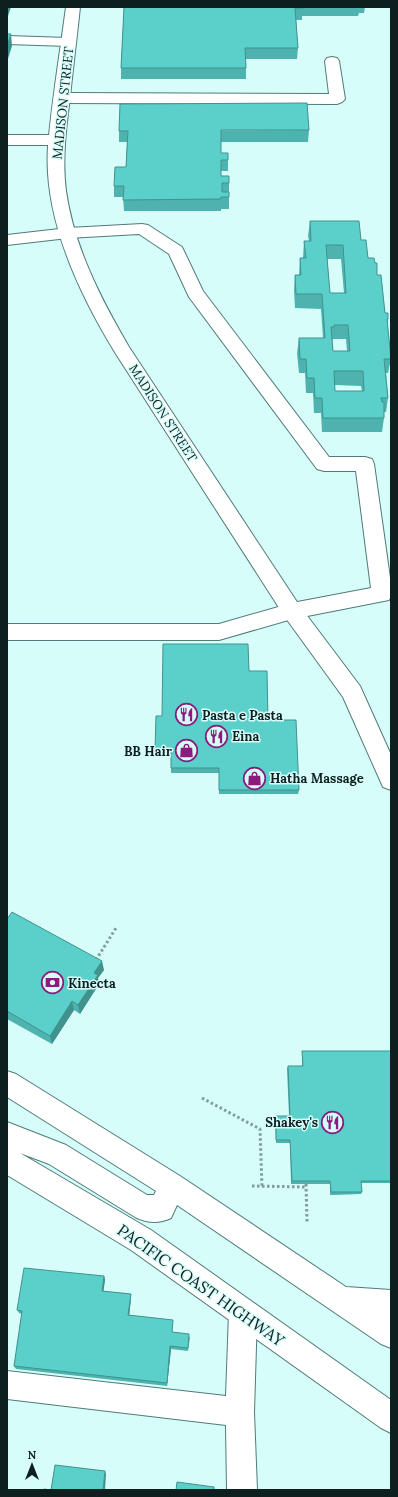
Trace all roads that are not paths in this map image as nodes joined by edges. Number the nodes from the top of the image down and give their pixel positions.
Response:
1 (73, 7) edge
2 (7, 40) edge
3 (69, 42) junction
4 (332, 61) dead end
5 (62, 98) junction
6 (7, 140) edge
7 (57, 140) junction
8 (68, 233) junction
9 (7, 240) edge
10 (292, 611) junction
11 (7, 632) edge
12 (391, 780) edge
13 (7, 1083) edge
14 (7, 1135) edge
15 (7, 1160) edge
16 (171, 1185) junction
17 (341, 1300) junction
18 (391, 1304) edge
19 (243, 1313) junction
20 (391, 1334) edge
21 (7, 1386) edge
22 (240, 1412) junction
23 (391, 1418) edge
24 (242, 1490) edge

1 - 3 main road, MADISON STREET
2 - 3 main road
3 - 5 main road, MADISON STREET
4 - 5 main road
5 - 7 main road, MADISON STREET
6 - 7 main road
7 - 8 main road, MADISON STREET
8 - 9 main road
8 - 10 main road, MADISON STREET
8 - 10 main road
10 - 11 main road
10 - 12 main road, MADISON STREET
13 - 16 main road
14 - 16 main road
15 - 19 main road, PACIFIC COAST HIGHWAY
16 - 17 main road
17 - 18 main road
17 - 20 main road
19 - 22 main road
19 - 23 main road, PACIFIC COAST HIGHWAY
21 - 22 main road
22 - 24 main road

